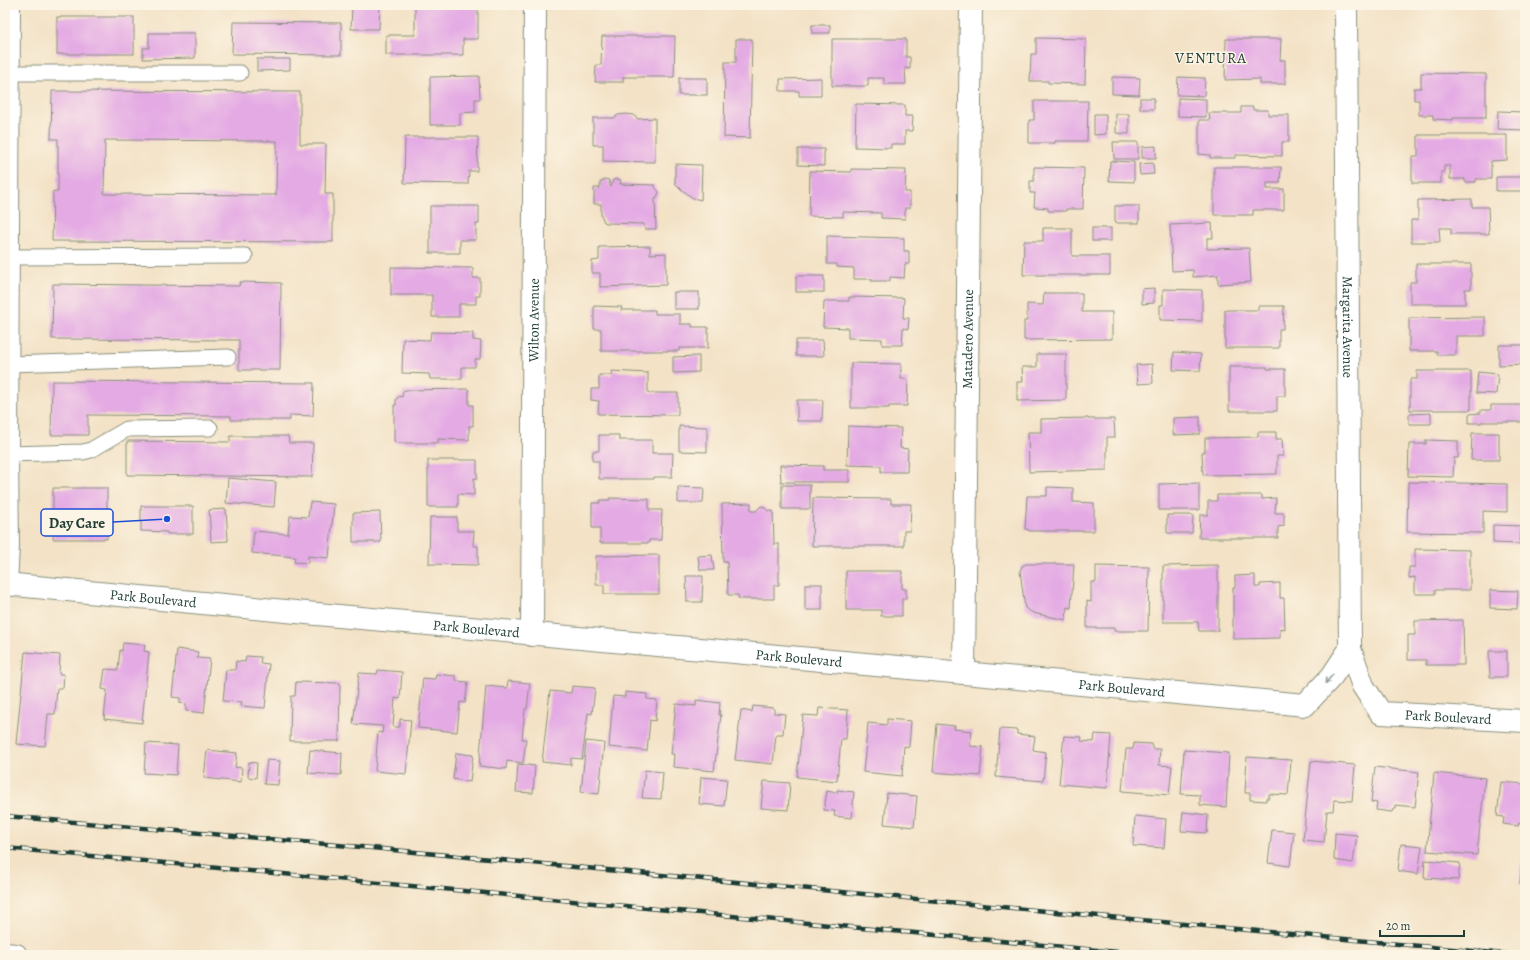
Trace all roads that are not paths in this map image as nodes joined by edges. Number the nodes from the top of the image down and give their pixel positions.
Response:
1 (535, 5) edge
2 (971, 5) edge
3 (1346, 5) edge
4 (8, 6) edge
5 (10, 73) junction
6 (240, 73) dead end
7 (7, 255) edge
8 (245, 256) dead end
9 (228, 357) dead end
10 (8, 364) junction
11 (6, 388) edge
12 (210, 428) dead end
13 (7, 454) junction
14 (5, 584) edge
15 (532, 635) junction
16 (1350, 648) junction
17 (964, 673) junction
18 (1525, 721) edge
19 (5, 954) edge
20 (16, 955) edge

1 - 15 street, Wilton Avenue
2 - 17 street, Matadero Avenue
3 - 16 street, Margarita Avenue
4 - 5 street
5 - 6 lane
5 - 7 street
7 - 8 lane
7 - 10 street
9 - 10 lane
10 - 11 street
11 - 13 street
12 - 13 lane
13 - 14 street
14 - 15 street, Park Boulevard
15 - 17 street, Park Boulevard
16 -> 17 street, Park Boulevard
16 - 18 street, Park Boulevard
19 - 20 street

